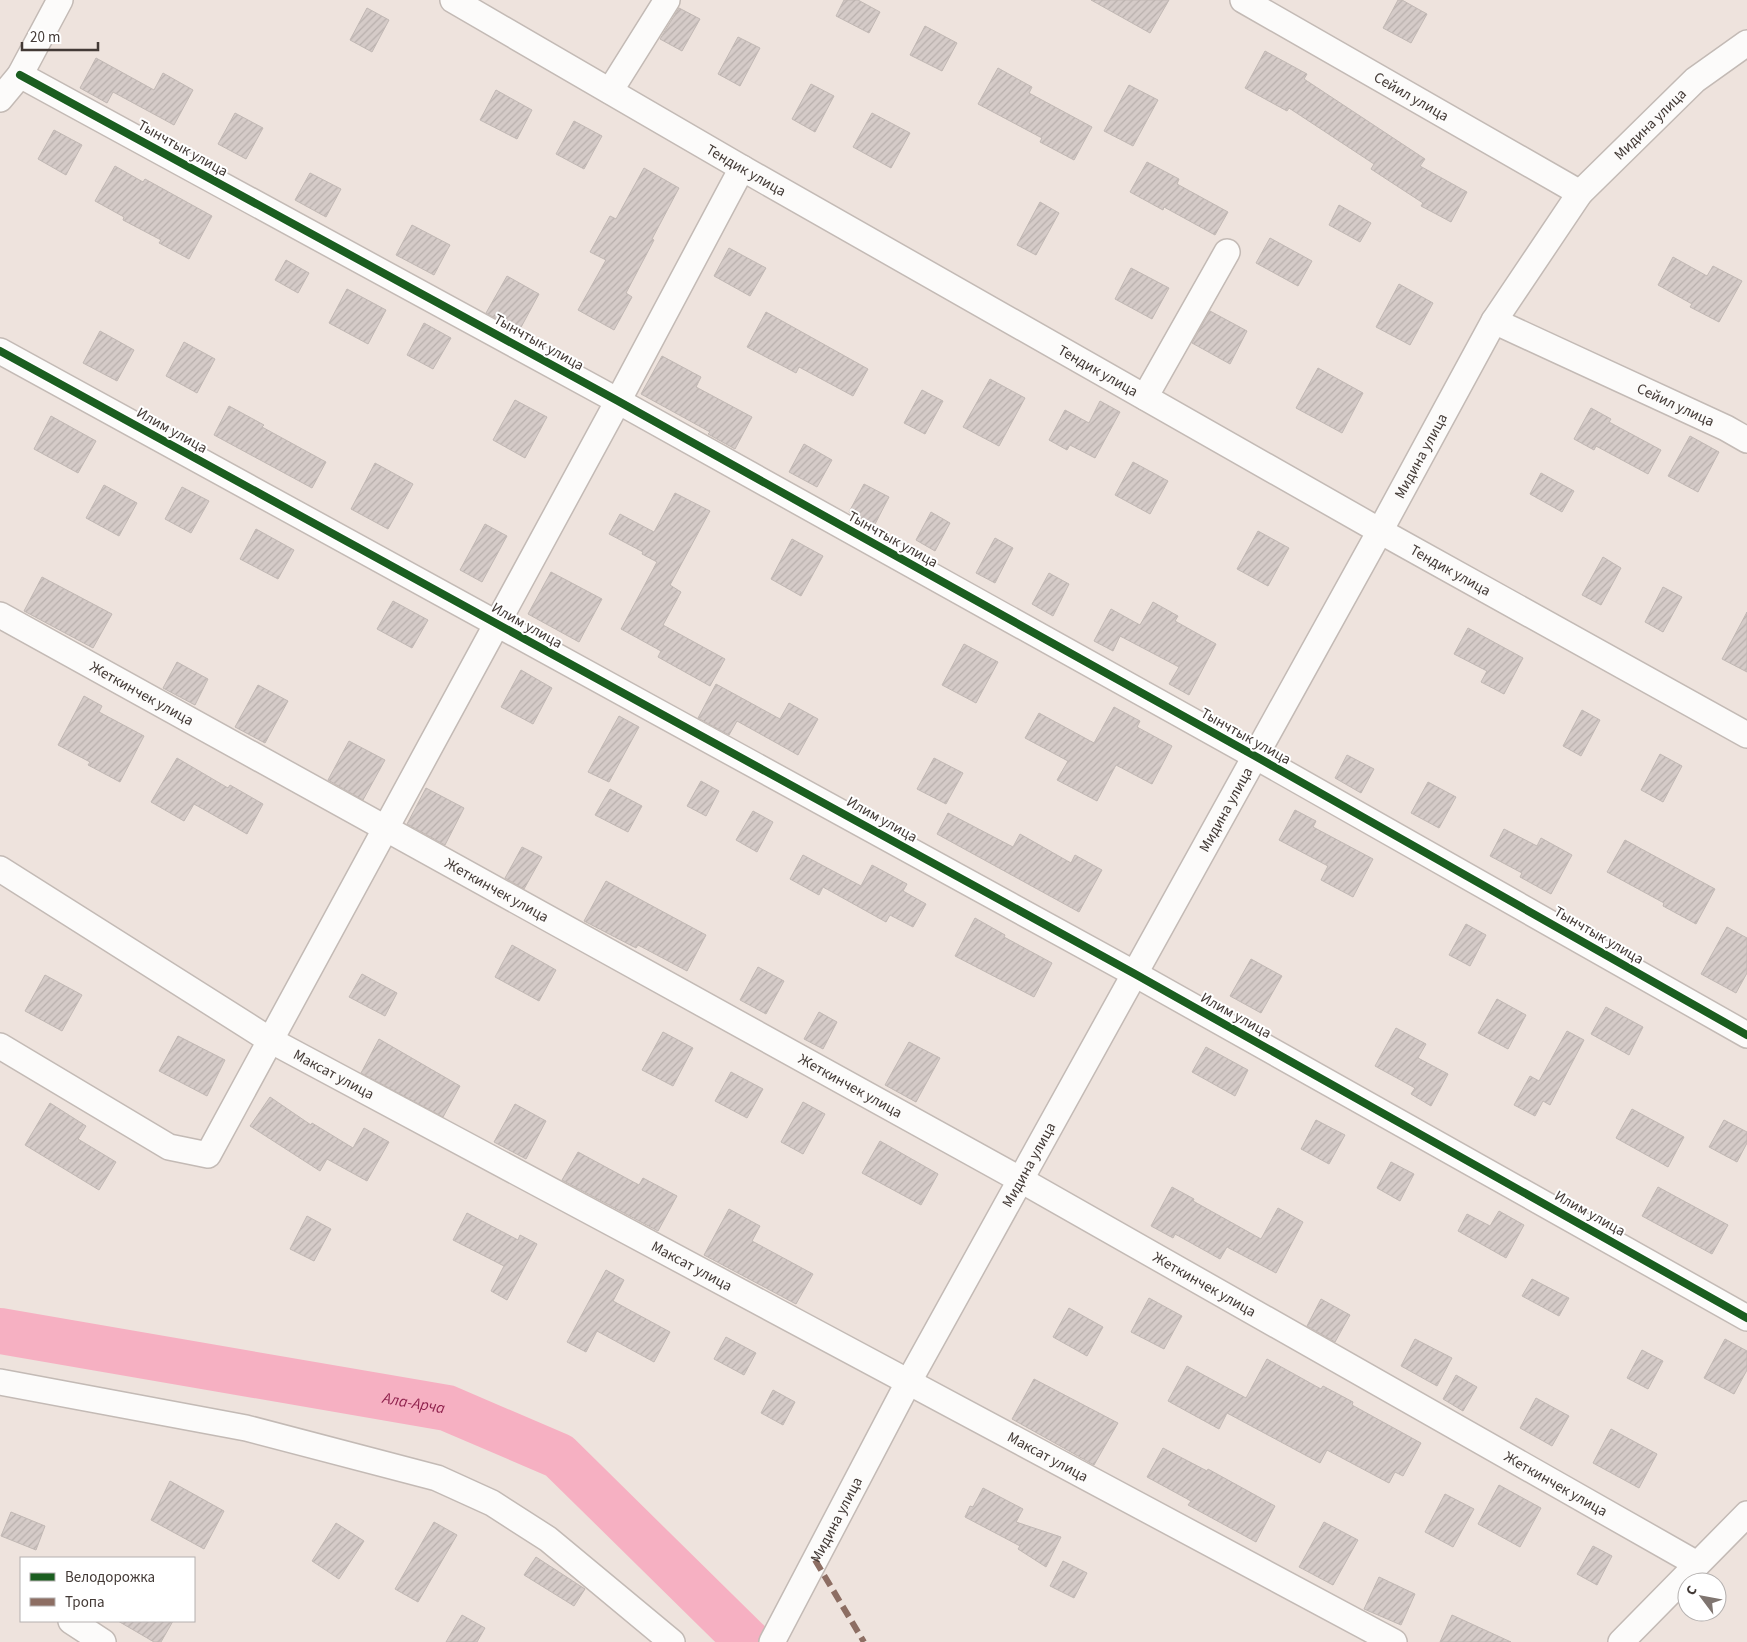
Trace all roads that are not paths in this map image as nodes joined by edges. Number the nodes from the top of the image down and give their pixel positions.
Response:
1 (60, 0) edge
2 (667, 0) edge
3 (1243, 0) edge
4 (464, 3) edge
5 (1747, 43) edge
6 (20, 75) junction
7 (610, 91) junction
8 (0, 99) edge
9 (742, 168) junction
10 (1580, 193) junction
11 (1227, 252) dead end
12 (1494, 321) junction
13 (0, 351) edge
14 (1145, 397) junction
15 (618, 401) junction
16 (1747, 440) edge
17 (1380, 530) junction
18 (0, 616) edge
19 (497, 624) junction
20 (1747, 735) edge
21 (1255, 756) junction
22 (385, 829) junction
23 (0, 868) edge
24 (1135, 974) junction
25 (1747, 1035) edge
26 (270, 1040) junction
27 (0, 1046) edge
28 (1020, 1180) junction
29 (1747, 1318) edge
30 (909, 1381) junction
31 (0, 1382) edge
32 (1747, 1514) edge
33 (1698, 1564) junction
34 (73, 1622) edge
35 (774, 1637) edge
36 (103, 1642) edge
37 (672, 1642) edge
38 (1394, 1642) edge
39 (1621, 1642) edge

1 - 6 street
2 - 7 street
3 - 10 street, Сейил улица
4 - 7 street, Тендик улица
5 - 10 street, Мидина улица
6 - 8 street
6 - 15 street, Тынчтык улица
7 - 9 street, Тендик улица
9 - 14 street, Тендик улица
9 - 15 street
10 - 12 street, Мидина улица
11 - 14 street
12 - 16 street, Сейил улица
12 - 17 street, Мидина улица
13 - 19 street, Илим улица
14 - 17 street, Тендик улица
15 - 19 street
15 - 21 street, Тынчтык улица
17 - 20 street, Тендик улица
17 - 21 street, Мидина улица
18 - 22 street, Жеткинчек улица
19 - 22 street
19 - 24 street, Илим улица
21 - 24 street, Мидина улица
21 - 25 street, Тынчтык улица
22 - 26 street
22 - 28 street, Жеткинчек улица
23 - 26 street, Максат улица
24 - 28 street, Мидина улица
24 - 29 street, Илим улица
26 - 27 street
26 - 30 street, Максат улица
28 - 30 street, Мидина улица
28 - 33 street, Жеткинчек улица
30 - 35 street, Мидина улица
30 - 38 street, Максат улица
31 - 37 street
32 - 33 street
33 - 39 street
34 - 36 street

